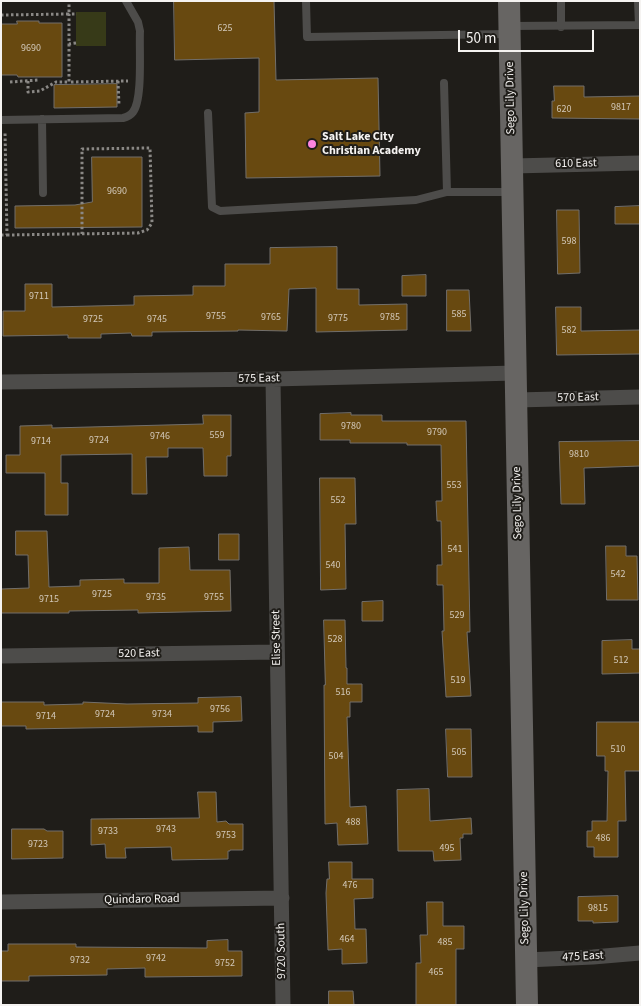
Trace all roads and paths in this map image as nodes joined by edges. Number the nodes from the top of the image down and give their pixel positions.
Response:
1 (69, 1) edge
2 (126, 1) edge
3 (306, 1) edge
4 (509, 1) edge
5 (560, 1) edge
6 (638, 1) edge
7 (69, 14) junction
8 (76, 14) dead end
9 (1, 15) edge
10 (639, 25) edge
11 (561, 27) junction
12 (509, 30) junction
13 (76, 43) dead end
14 (69, 44) junction
15 (38, 80) dead end
16 (28, 81) junction
17 (118, 81) junction
18 (128, 81) dead end
19 (10, 82) dead end
20 (69, 82) junction
21 (444, 83) dead end
22 (119, 106) dead end
23 (208, 113) dead end
24 (42, 119) junction
25 (1, 120) edge
26 (5, 132) dead end
27 (640, 163) edge
28 (512, 166) junction
29 (447, 192) junction
30 (512, 192) junction
31 (43, 193) dead end
32 (82, 234) junction
33 (1, 235) edge
34 (7, 235) junction
35 (516, 373) junction
36 (273, 379) junction
37 (1, 382) edge
38 (640, 397) edge
39 (516, 400) junction
40 (277, 652) junction
41 (1, 656) edge
42 (282, 898) junction
43 (1, 902) edge
44 (640, 952) edge
45 (526, 960) junction
46 (283, 1005) edge
47 (527, 1005) edge

1 - 7 path
2 - 24 lane
3 - 12 lane
4 - 12 main road, Sego Lily Drive
5 - 11 lane
6 - 10 lane
7 - 8 path
7 - 9 path
7 - 14 path
10 - 11 lane
11 - 12 lane
12 - 28 main road, Sego Lily Drive
13 - 14 path
14 - 20 path
15 - 16 path
16 - 19 path
16 - 20 path
17 - 18 path
17 - 20 path
17 - 22 path
21 - 29 lane
23 - 29 lane
24 - 25 lane
24 - 31 lane
26 - 34 path
27 - 28 street, 610 East
28 - 30 main road, Sego Lily Drive
29 - 30 lane
30 - 35 main road, Sego Lily Drive
32 - 32 path
32 - 34 path
33 - 34 path
35 - 36 street, 575 East
35 - 39 main road, Sego Lily Drive
36 - 37 street, 575 East
36 - 40 street, Elise Street
38 - 39 street, 570 East
39 - 45 main road, Sego Lily Drive
40 - 41 street, 520 East
40 - 42 street, Elise Street
42 - 43 street, Quindaro Road
42 - 46 street, 9720 South
44 - 45 street, 475 East
45 - 47 main road, Sego Lily Drive

